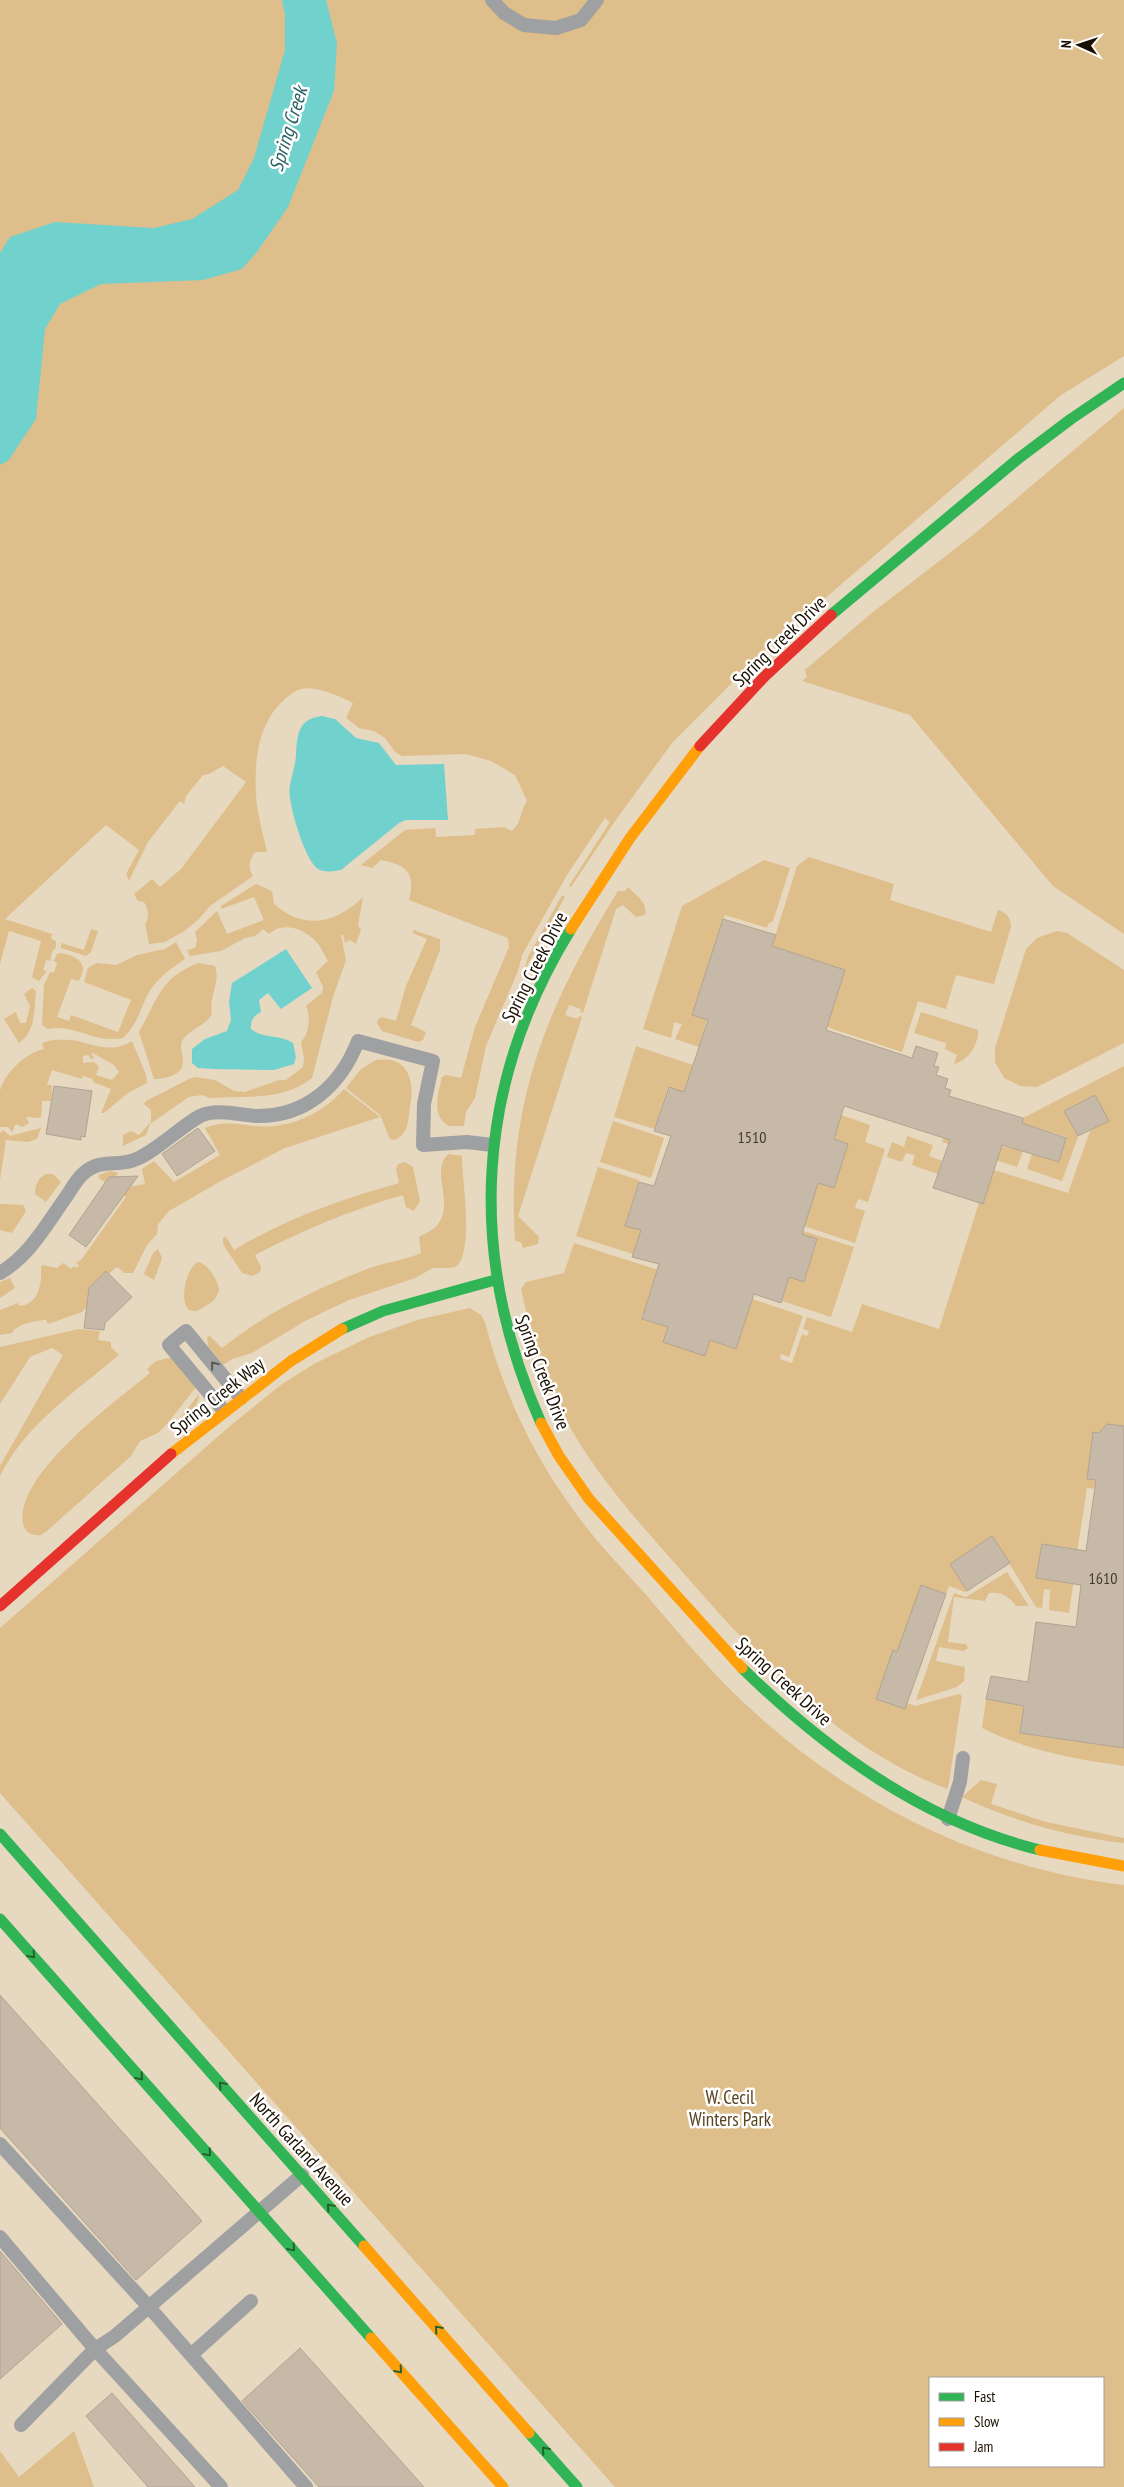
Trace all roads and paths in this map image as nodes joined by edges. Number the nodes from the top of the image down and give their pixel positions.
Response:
1 (492, 0) edge
2 (597, 0) edge
3 (1124, 382) edge
4 (492, 1145) junction
5 (0, 1273) edge
6 (495, 1280) junction
7 (241, 1398) junction
8 (224, 1410) junction
9 (0, 1606) edge
10 (963, 1758) dead end
11 (948, 1819) junction
12 (0, 1834) edge
13 (1124, 1866) edge
14 (0, 1919) edge
15 (0, 2144) edge
16 (302, 2175) junction
17 (259, 2212) junction
18 (0, 2237) edge
19 (251, 2301) dead end
20 (149, 2307) junction
21 (95, 2349) junction
22 (191, 2355) junction
23 (21, 2425) dead end
24 (221, 2487) edge
25 (306, 2487) edge
26 (502, 2487) edge
27 (578, 2487) edge

1 - 2 lane
3 - 4 street, Spring Creek Drive
4 - 5 lane
4 - 6 street, Spring Creek Drive
6 - 7 street, Spring Creek Way
6 - 11 street, Spring Creek Drive
7 - 8 street, Spring Creek Way
7 -> 8 lane
8 - 9 street, Spring Creek Way
10 - 11 lane
11 - 13 street, Spring Creek Drive
16 -> 12 street, North Garland Avenue
14 -> 17 street
15 - 20 lane
16 - 17 lane
27 -> 16 street, North Garland Avenue
17 - 20 lane
17 -> 26 street
18 - 21 lane
19 - 22 lane
20 - 21 lane
20 - 22 lane
21 - 23 lane
21 - 24 lane
22 - 25 lane

